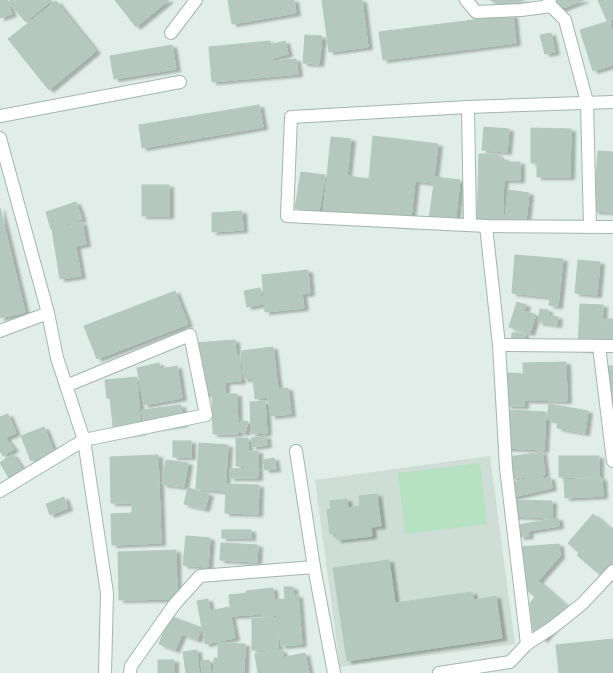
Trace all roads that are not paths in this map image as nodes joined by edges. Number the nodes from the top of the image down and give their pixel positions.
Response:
1 (196, 0) edge
2 (466, 0) edge
3 (550, 3) edge
4 (171, 33) dead end
5 (180, 82) dead end
6 (587, 102) junction
7 (613, 102) edge
8 (468, 107) junction
9 (0, 116) edge
10 (0, 138) edge
11 (470, 225) junction
12 (486, 226) junction
13 (590, 227) junction
14 (613, 227) edge
15 (48, 313) junction
16 (0, 331) edge
17 (499, 345) junction
18 (599, 346) junction
19 (613, 346) edge
20 (66, 386) junction
21 (84, 440) junction
22 (296, 451) dead end
23 (613, 462) edge
24 (0, 491) edge
25 (314, 566) junction
26 (613, 571) edge
27 (527, 644) junction
28 (105, 673) edge
29 (130, 673) edge
30 (334, 673) edge
31 (439, 673) edge

1 - 4 street
2 - 3 street
3 - 6 street
5 - 9 street
6 - 7 street
6 - 8 street
6 - 13 street
8 - 11 street
8 - 11 street
10 - 15 street
11 - 12 street
12 - 13 street
12 - 17 street
13 - 14 street
15 - 16 street
15 - 20 street
17 - 18 street
17 - 27 street
18 - 19 street
18 - 23 street
20 - 21 street
20 - 21 street
21 - 24 street
21 - 28 street
22 - 25 street
25 - 29 street
25 - 30 street
26 - 27 street
27 - 31 street

